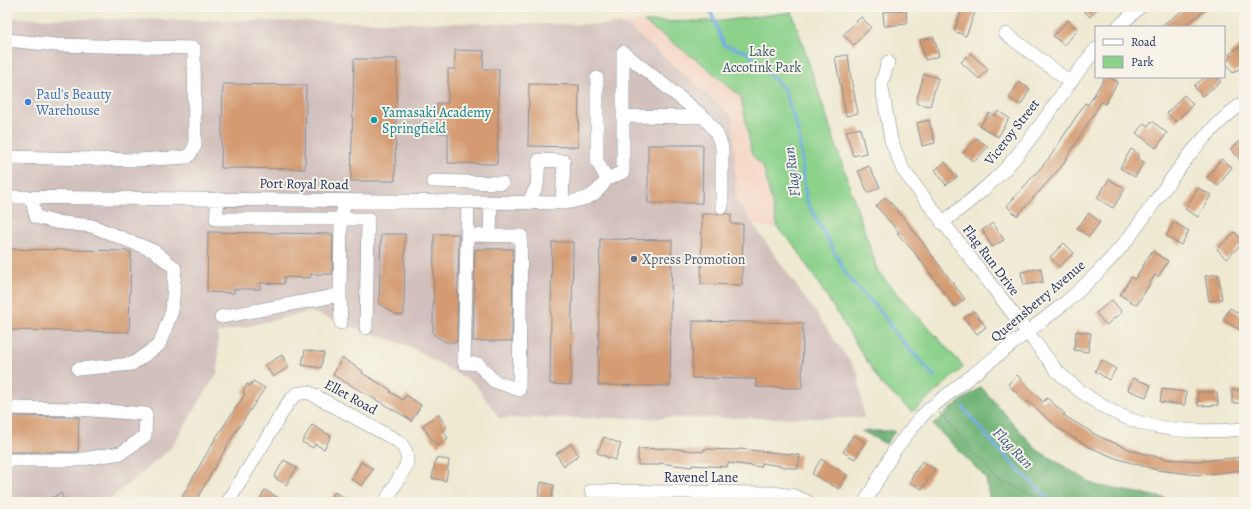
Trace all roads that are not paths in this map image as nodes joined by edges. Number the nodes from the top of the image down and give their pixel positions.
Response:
1 (1140, 7) edge
2 (1119, 26) edge
3 (1006, 34) dead end
4 (7, 40) edge
5 (1095, 50) edge
6 (888, 62) dead end
7 (598, 78) dead end
8 (1070, 82) junction
9 (1244, 102) edge
10 (623, 116) junction
11 (704, 117) junction
12 (7, 157) edge
13 (607, 179) junction
14 (432, 181) dead end
15 (502, 183) dead end
16 (7, 197) edge
17 (31, 197) junction
18 (218, 199) junction
19 (345, 201) junction
20 (468, 202) junction
21 (491, 202) junction
22 (528, 203) junction
23 (562, 203) junction
24 (722, 207) dead end
25 (342, 219) junction
26 (942, 224) junction
27 (468, 235) junction
28 (490, 235) junction
29 (340, 295) junction
30 (221, 317) dead end
31 (341, 323) dead end
32 (366, 328) dead end
33 (1026, 333) junction
34 (78, 369) dead end
35 (7, 408) edge
36 (1244, 429) edge
37 (7, 460) edge
38 (592, 492) dead end
39 (228, 502) edge
40 (385, 502) edge
41 (808, 502) edge
42 (865, 502) edge

1 - 2 street
3 - 8 street
4 - 12 street
5 - 8 street, Viceroy Street
6 - 26 street, Flag Run Drive
7 - 13 street
8 - 26 street, Viceroy Street
9 - 33 street, Queensberry Avenue
10 - 11 street
10 - 11 street
10 - 13 street
11 - 24 street
13 - 23 street, Port Royal Road
14 - 15 street
16 - 17 street, Port Royal Road
17 - 18 street, Port Royal Road
17 - 34 street
18 - 19 street, Port Royal Road
18 - 25 street
19 - 20 street, Port Royal Road
19 - 25 street
20 - 21 street, Port Royal Road
20 - 27 street
21 - 22 street, Port Royal Road
21 - 28 street
22 - 23 street, Port Royal Road
22 - 23 street
25 - 29 street
25 - 32 street
26 - 33 street, Flag Run Drive
27 - 28 street
27 - 28 street
29 - 30 street
29 - 31 street
33 - 36 street, Flag Run Drive
33 - 42 street, Queensberry Avenue
35 - 37 street
38 - 41 street, Ravenel Lane
39 - 40 street, Ellet Road

